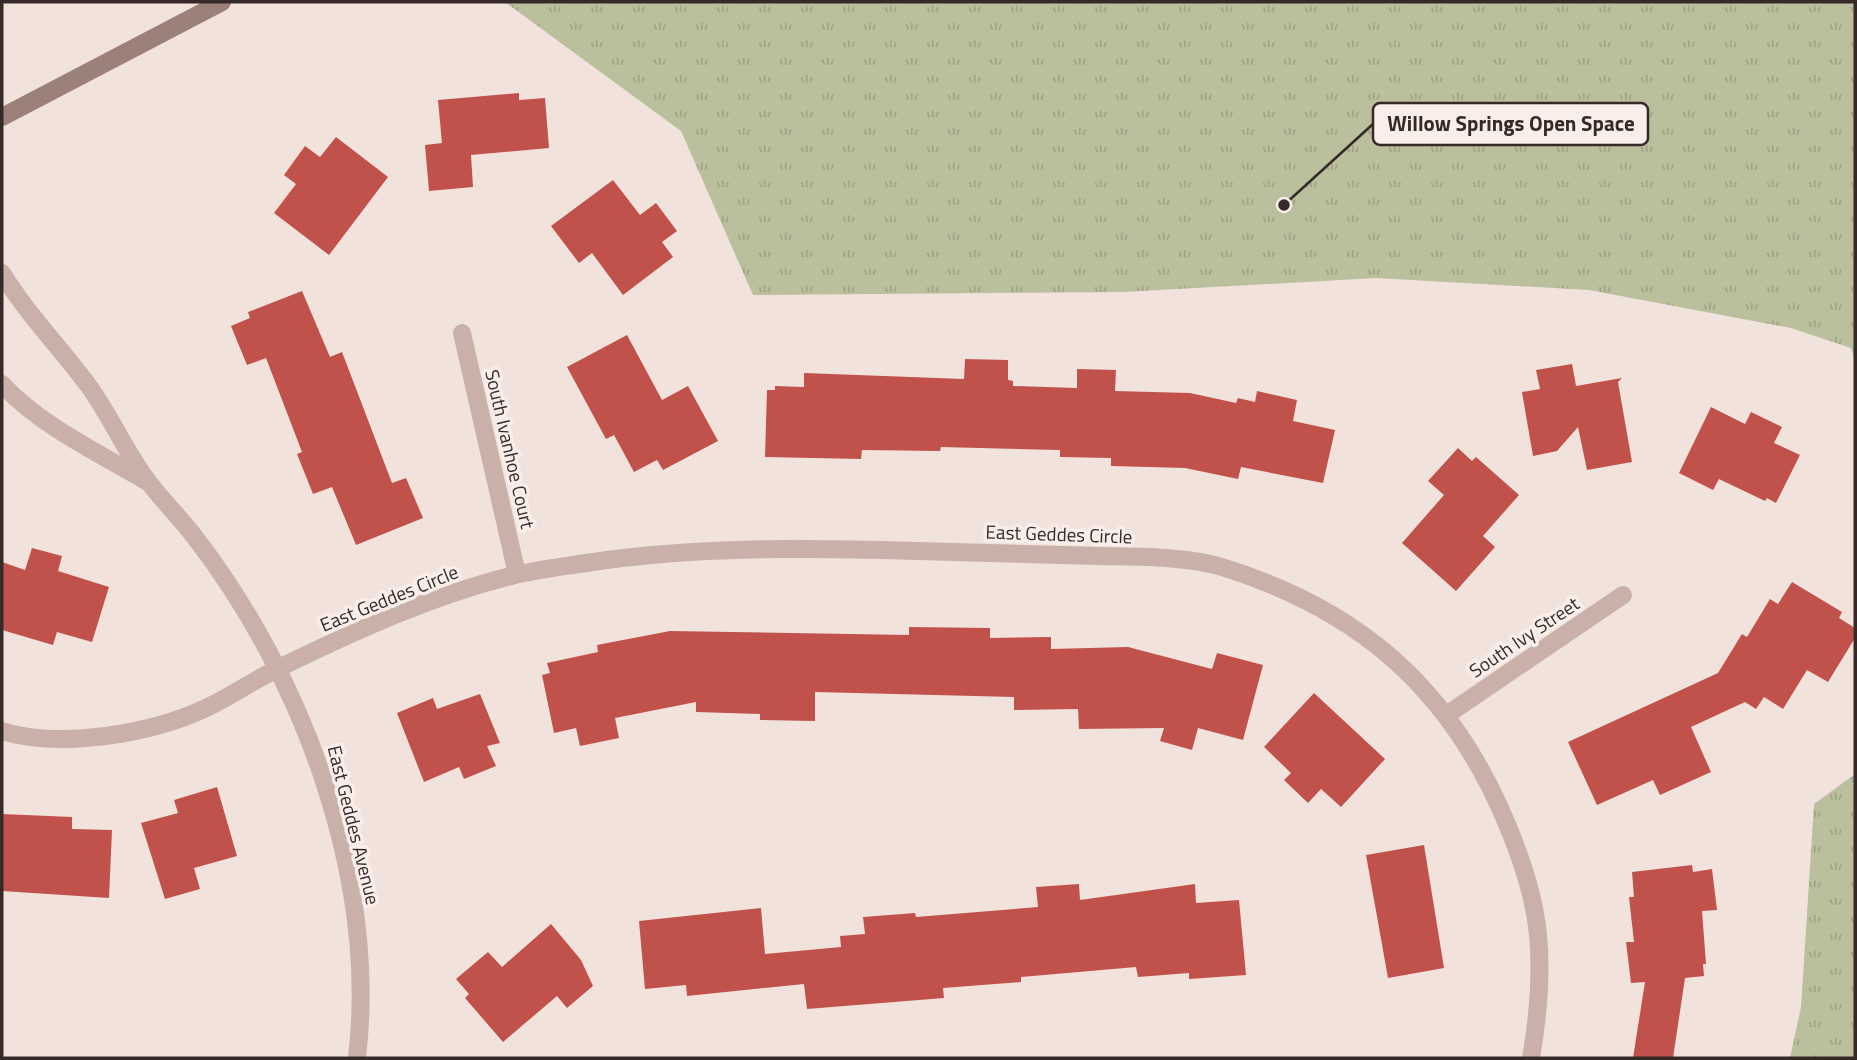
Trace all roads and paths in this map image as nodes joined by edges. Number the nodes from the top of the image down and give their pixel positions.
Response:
1 (222, 2) edge
2 (2, 117) edge
3 (2, 273) edge
4 (462, 333) dead end
5 (2, 384) edge
6 (148, 482) junction
7 (517, 574) junction
8 (1623, 595) dead end
9 (277, 668) junction
10 (1448, 714) junction
11 (2, 731) edge
12 (357, 1058) edge
13 (1531, 1058) edge

1 - 2 main road
3 - 6 street, East Geddes Avenue
4 - 7 street, South Ivanhoe Court
5 - 6 street, East Geddes Avenue
6 - 9 street, East Geddes Avenue
7 - 9 street, East Geddes Circle
7 - 10 street, East Geddes Circle
8 - 10 street, South Ivy Street
9 - 11 street
9 - 12 street, East Geddes Avenue
10 - 13 street, East Geddes Circle

